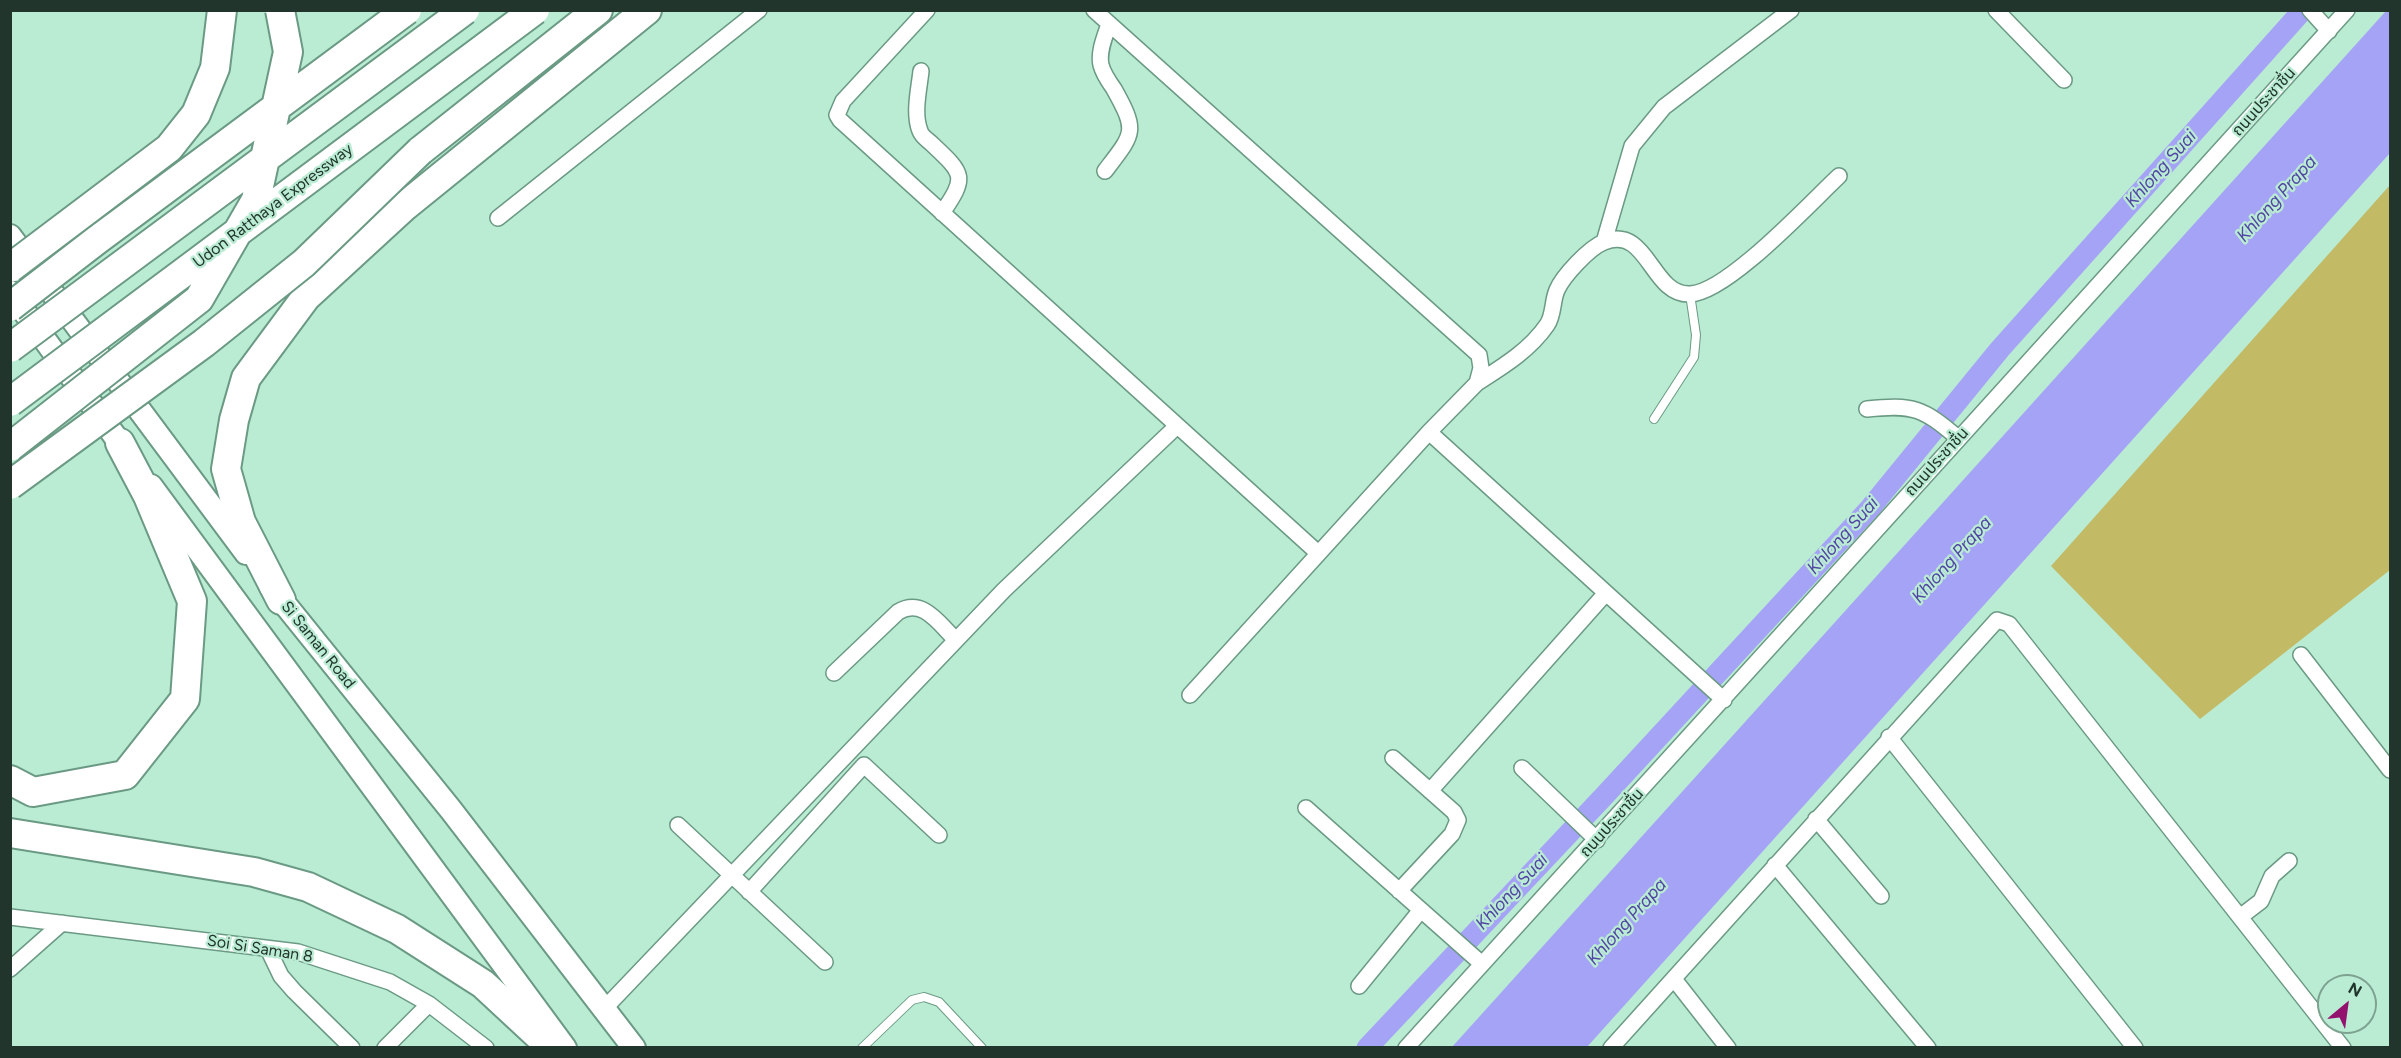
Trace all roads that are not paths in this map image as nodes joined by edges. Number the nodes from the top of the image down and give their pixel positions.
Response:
1 (222, 10) edge
2 (280, 10) edge
3 (407, 10) edge
4 (465, 10) edge
5 (535, 10) edge
6 (598, 10) edge
7 (647, 10) edge
8 (759, 10) edge
9 (927, 10) edge
10 (1094, 10) edge
11 (1791, 10) edge
12 (1996, 10) edge
13 (2347, 10) edge
14 (2312, 13) edge
15 (1109, 24) junction
16 (2329, 31) junction
17 (921, 71) dead end
18 (2064, 80) dead end
19 (1105, 171) dead end
20 (1839, 176) dead end
21 (942, 213) junction
22 (498, 218) dead end
23 (10, 236) edge
24 (1604, 242) junction
25 (10, 268) edge
26 (10, 292) edge
27 (55, 294) junction
28 (1690, 294) junction
29 (19, 311) edge
30 (82, 330) junction
31 (10, 348) edge
32 (54, 350) junction
33 (1477, 383) junction
34 (10, 402) edge
35 (1867, 409) dead end
36 (1654, 418) dead end
37 (1178, 426) junction
38 (1429, 432) junction
39 (1958, 438) junction
40 (120, 443) junction
41 (10, 447) edge
42 (10, 485) edge
43 (1317, 553) junction
44 (1606, 593) junction
45 (281, 600) junction
46 (956, 640) junction
47 (2301, 655) dead end
48 (834, 673) dead end
49 (1190, 694) dead end
50 (1724, 700) junction
51 (1889, 737) junction
52 (1393, 758) dead end
53 (1522, 768) dead end
54 (2391, 770) edge
55 (22, 786) edge
56 (1430, 791) junction
57 (1306, 808) dead end
58 (1816, 819) junction
59 (678, 825) dead end
60 (12, 832) edge
61 (939, 835) dead end
62 (1597, 840) junction
63 (2289, 861) dead end
64 (1775, 865) junction
65 (730, 875) junction
66 (1399, 891) junction
67 (749, 892) junction
68 (1881, 896) dead end
69 (1421, 910) junction
70 (10, 917) edge
71 (2240, 917) junction
72 (62, 923) junction
73 (268, 949) junction
74 (1477, 960) junction
75 (825, 962) dead end
76 (10, 969) edge
77 (1674, 979) junction
78 (1359, 986) dead end
79 (429, 1004) junction
80 (604, 1009) junction
81 (352, 1047) edge
82 (385, 1047) edge
83 (486, 1047) edge
84 (552, 1047) edge
85 (565, 1047) edge
86 (634, 1047) edge
87 (862, 1047) edge
88 (982, 1047) edge
89 (1406, 1047) edge
90 (1611, 1047) edge
91 (1728, 1047) edge
92 (1928, 1047) edge
93 (2135, 1047) edge
94 (2343, 1047) edge

1 - 25 highway, bridge
2 - 41 highway, bridge
3 - 29 highway, bridge
4 - 31 highway, bridge
5 - 34 highway, Udon Ratthaya Expressway, bridge
6 - 42 highway, bridge
7 - 45 highway
8 - 22 street
9 - 21 street
10 - 15 street
11 - 24 street
12 - 18 street
13 - 16 street, ถนนประชาชื่น
14 - 16 street
15 - 19 street
15 - 33 street
16 - 39 street, ถนนประชาชื่น
17 - 21 street
20 - 28 street
21 - 37 street
23 - 27 main road, Si Saman Road
24 - 28 street
24 - 33 street
26 - 29 main road
27 - 29 main road
27 - 30 main road, Si Saman Road
28 - 36 lane
29 - 32 main road
30 - 32 main road
30 - 45 main road, Si Saman Road
32 - 40 main road
33 - 38 street
35 - 39 street
37 - 43 street
37 - 46 street
38 - 43 street
38 - 44 street
39 - 50 street, ถนนประชาชื่น
40 - 55 highway
40 - 85 main road
43 - 49 street
44 - 50 street
44 - 56 street
45 - 80 main road, Si Saman Road
46 - 48 street
46 - 65 street
47 - 54 street
50 - 62 street, ถนนประชาชื่น
51 - 58 street
51 - 71 street
51 - 93 street
52 - 56 street
53 - 62 street
56 - 66 street
57 - 66 street
58 - 64 street
58 - 68 street
59 - 65 street
60 - 84 highway
61 - 67 street
62 - 74 street, ถนนประชาชื่น
63 - 71 street
64 - 77 street
64 - 92 street
65 - 67 street
65 - 80 street
66 - 69 street
67 - 75 street
69 - 74 street
69 - 78 street
70 - 72 street, Soi Si Saman 8
71 - 94 street
72 - 73 street, Soi Si Saman 8
72 - 76 street
73 - 79 street, Soi Si Saman 8
73 - 81 street
74 - 89 street, ถนนประชาชื่น
77 - 90 street
77 - 91 street
79 - 82 street
79 - 83 street, Soi Si Saman 8
80 - 86 main road, Si Saman Road
87 - 88 lane

